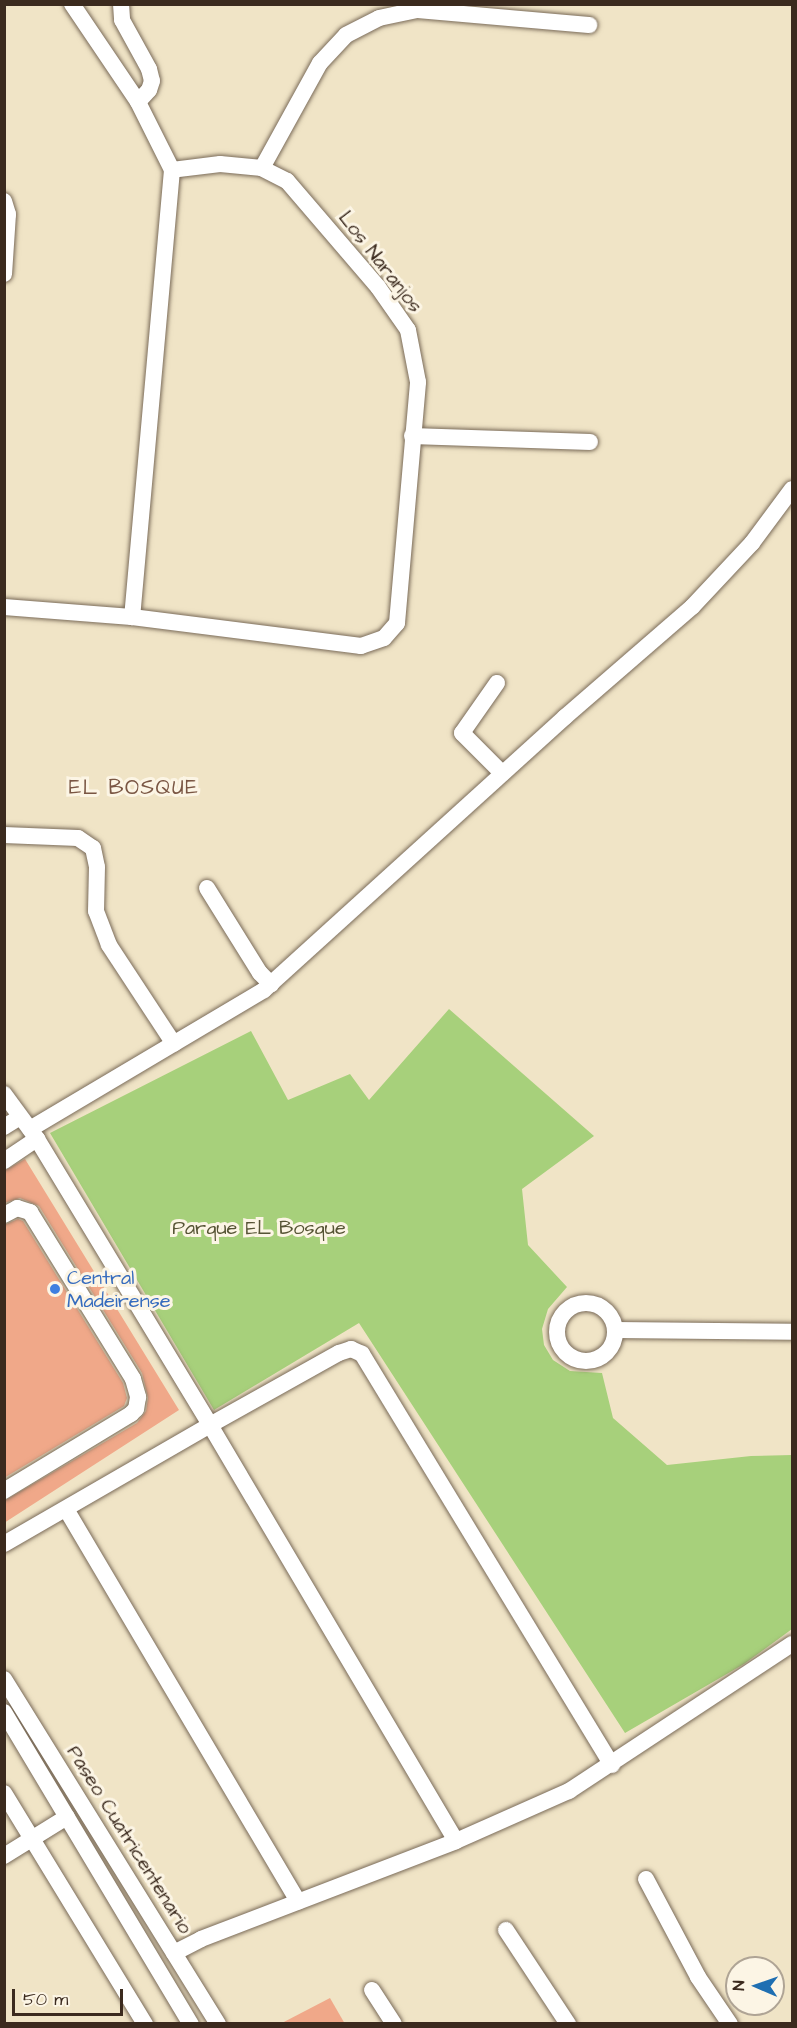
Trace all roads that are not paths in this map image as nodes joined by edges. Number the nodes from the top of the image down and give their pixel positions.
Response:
1 (72, 4) edge
2 (121, 4) edge
3 (589, 25) dead end
4 (138, 102) junction
5 (262, 168) junction
6 (172, 170) junction
7 (4, 201) edge
8 (4, 274) edge
9 (412, 436) junction
10 (590, 442) dead end
11 (792, 489) edge
12 (4, 607) edge
13 (132, 617) junction
14 (498, 683) dead end
15 (502, 773) junction
16 (4, 835) edge
17 (207, 888) dead end
18 (271, 984) junction
19 (174, 1044) junction
20 (4, 1094) edge
21 (4, 1127) edge
22 (29, 1128) junction
23 (4, 1161) edge
24 (4, 1215) edge
25 (615, 1330) dead end
26 (792, 1332) edge
27 (210, 1425) junction
28 (4, 1491) edge
29 (66, 1509) junction
30 (4, 1544) edge
31 (792, 1644) edge
32 (4, 1679) edge
33 (4, 1712) edge
34 (612, 1765) junction
35 (4, 1793) edge
36 (67, 1817) junction
37 (32, 1838) junction
38 (456, 1841) junction
39 (4, 1856) edge
40 (646, 1879) dead end
41 (298, 1901) junction
42 (506, 1930) dead end
43 (174, 1953) junction
44 (372, 1990) dead end
45 (146, 2024) edge
46 (191, 2024) edge
47 (218, 2024) edge
48 (394, 2024) edge
49 (568, 2024) edge
50 (730, 2024) edge

1 - 4 street
2 - 4 street
3 - 5 street
4 - 6 street
5 - 6 street, Los Naranjos
5 - 9 street, Los Naranjos
6 - 13 street
7 - 8 street
9 - 10 street
9 - 13 street, Los Naranjos
11 - 15 street
12 - 13 street
14 - 15 street
15 - 18 street
16 - 19 street
17 - 18 street
18 - 19 street
19 - 22 street
20 - 22 street
21 - 22 street
22 - 23 street
22 - 27 street
24 - 28 street
25 - 26 street
27 - 29 street
27 - 34 street
27 - 38 street
29 - 30 street
29 - 41 street
31 - 34 street
32 - 43 street, Paseo Cuatricentenario
33 - 36 street, Paseo Cuatricentenario
34 - 38 street
35 - 37 street
36 - 37 street
36 - 46 street, Paseo Cuatricentenario
37 - 39 street
37 - 45 street
38 - 41 street
40 - 50 street
41 - 43 street
42 - 49 street
43 - 47 street, Paseo Cuatricentenario
44 - 48 street

